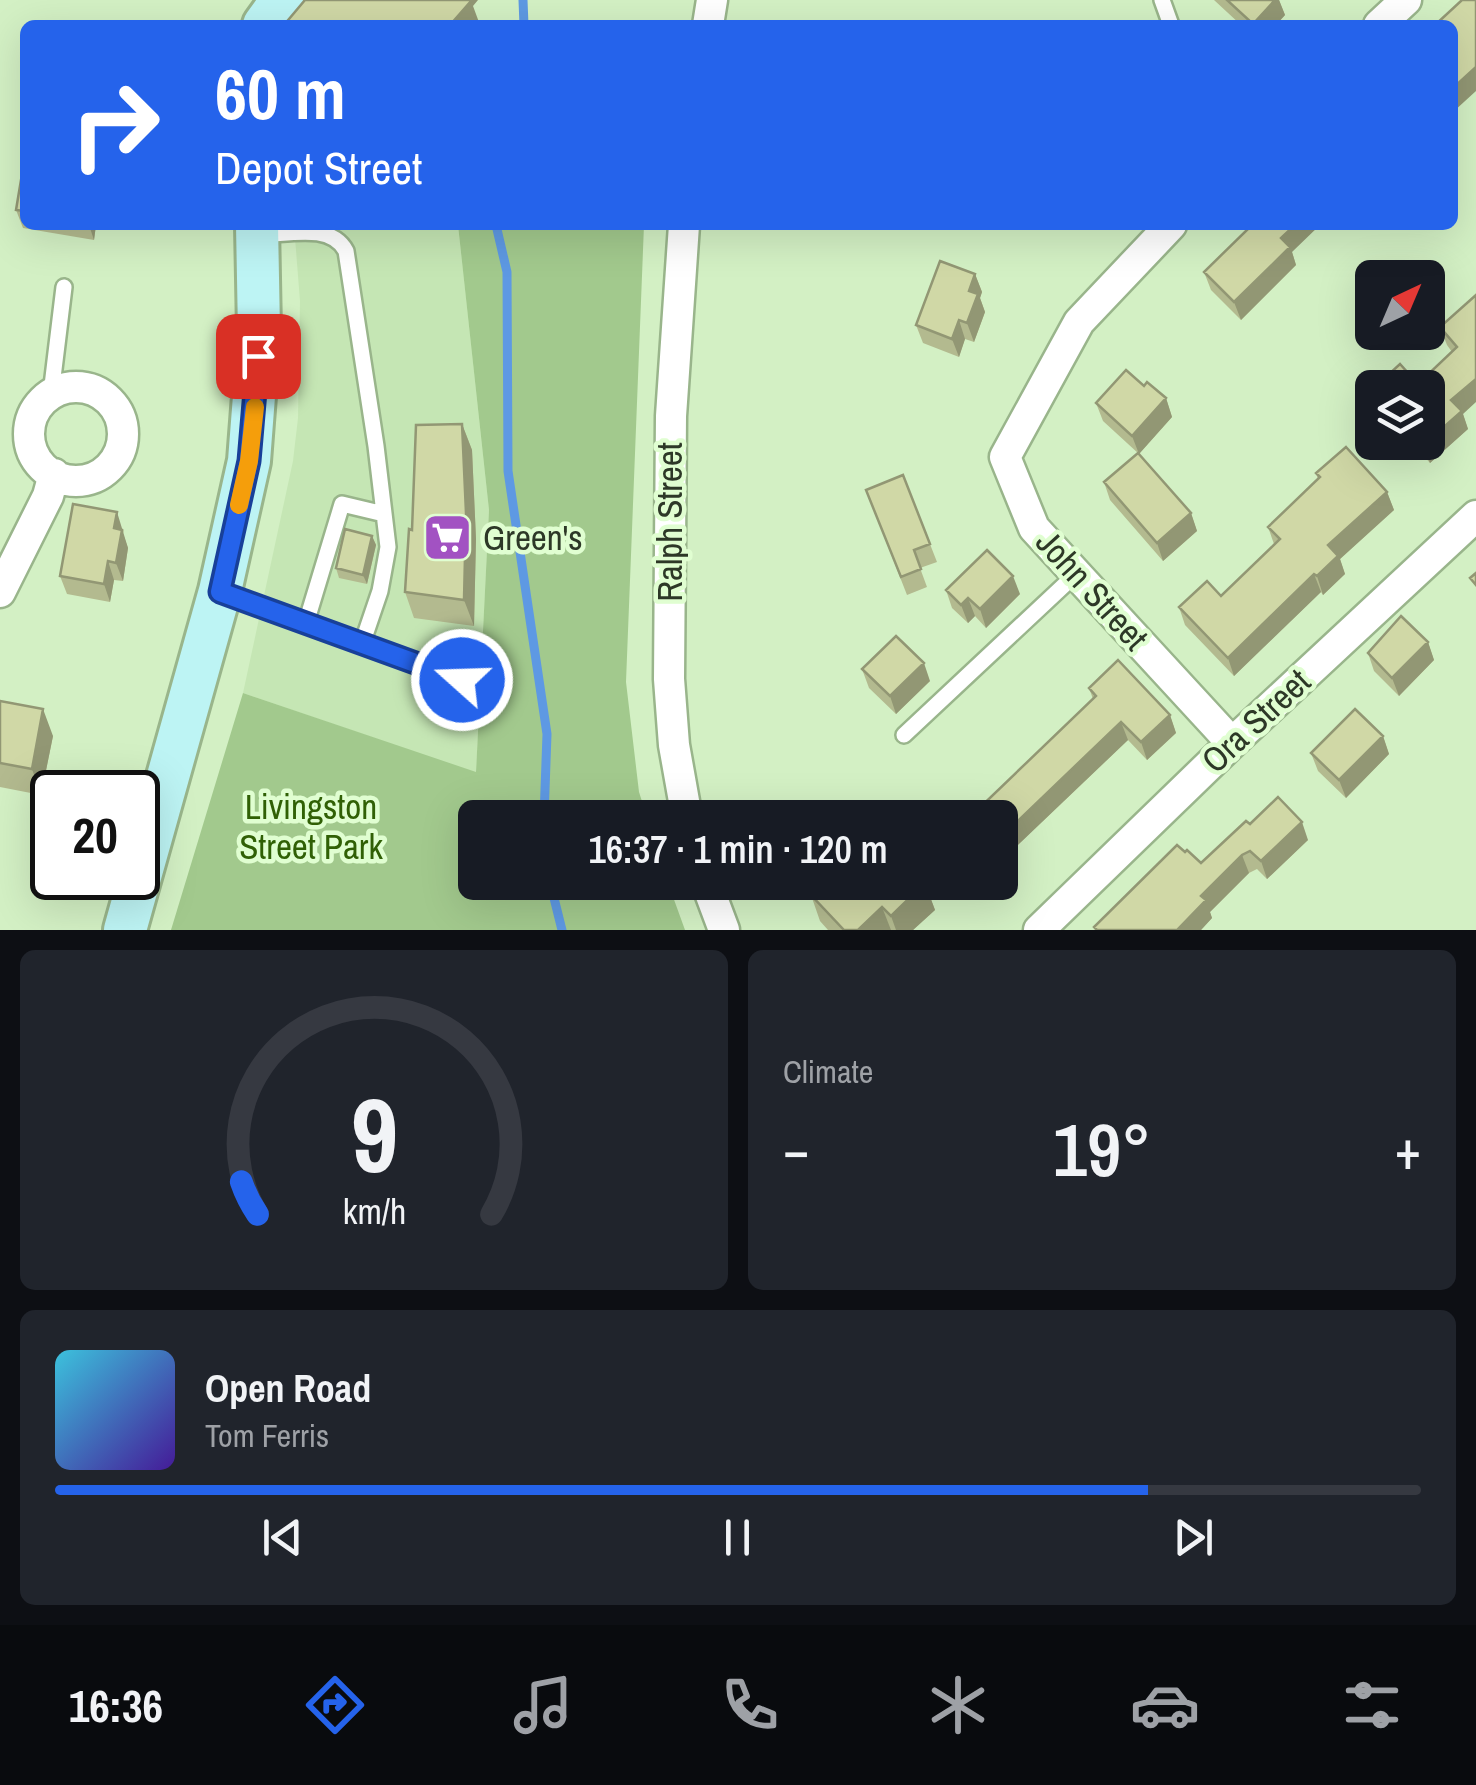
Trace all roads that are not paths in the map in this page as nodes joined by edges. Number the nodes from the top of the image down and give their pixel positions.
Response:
1 (1406, 0) edge
2 (1384, 20) edge
3 (257, 230) edge
4 (684, 230) edge
5 (1166, 230) edge
6 (64, 287) dead end
7 (51, 394) junction
8 (54, 474) junction
9 (384, 514) junction
10 (1476, 516) edge
11 (1076, 574) junction
12 (0, 592) edge
13 (220, 592) junction
14 (306, 623) junction
15 (362, 644) junction
16 (462, 680) dead end
17 (904, 735) dead end
18 (1232, 744) junction
19 (684, 800) edge
20 (713, 900) edge
21 (125, 930) edge
22 (724, 930) edge
23 (1039, 930) edge

1 - 2 street
3 - 9 lane
3 - 13 street
4 - 19 street, Ralph Street
5 - 11 street, John Street
6 - 7 lane
7 - 8 street
7 - 8 street
8 - 12 street
9 - 14 lane
9 - 15 lane
10 - 18 street, Ora Street
11 - 17 lane
11 - 18 street, John Street
13 - 14 lane
13 - 21 street
14 - 15 lane
15 - 16 lane
18 - 23 street, Ora Street
20 - 22 street

